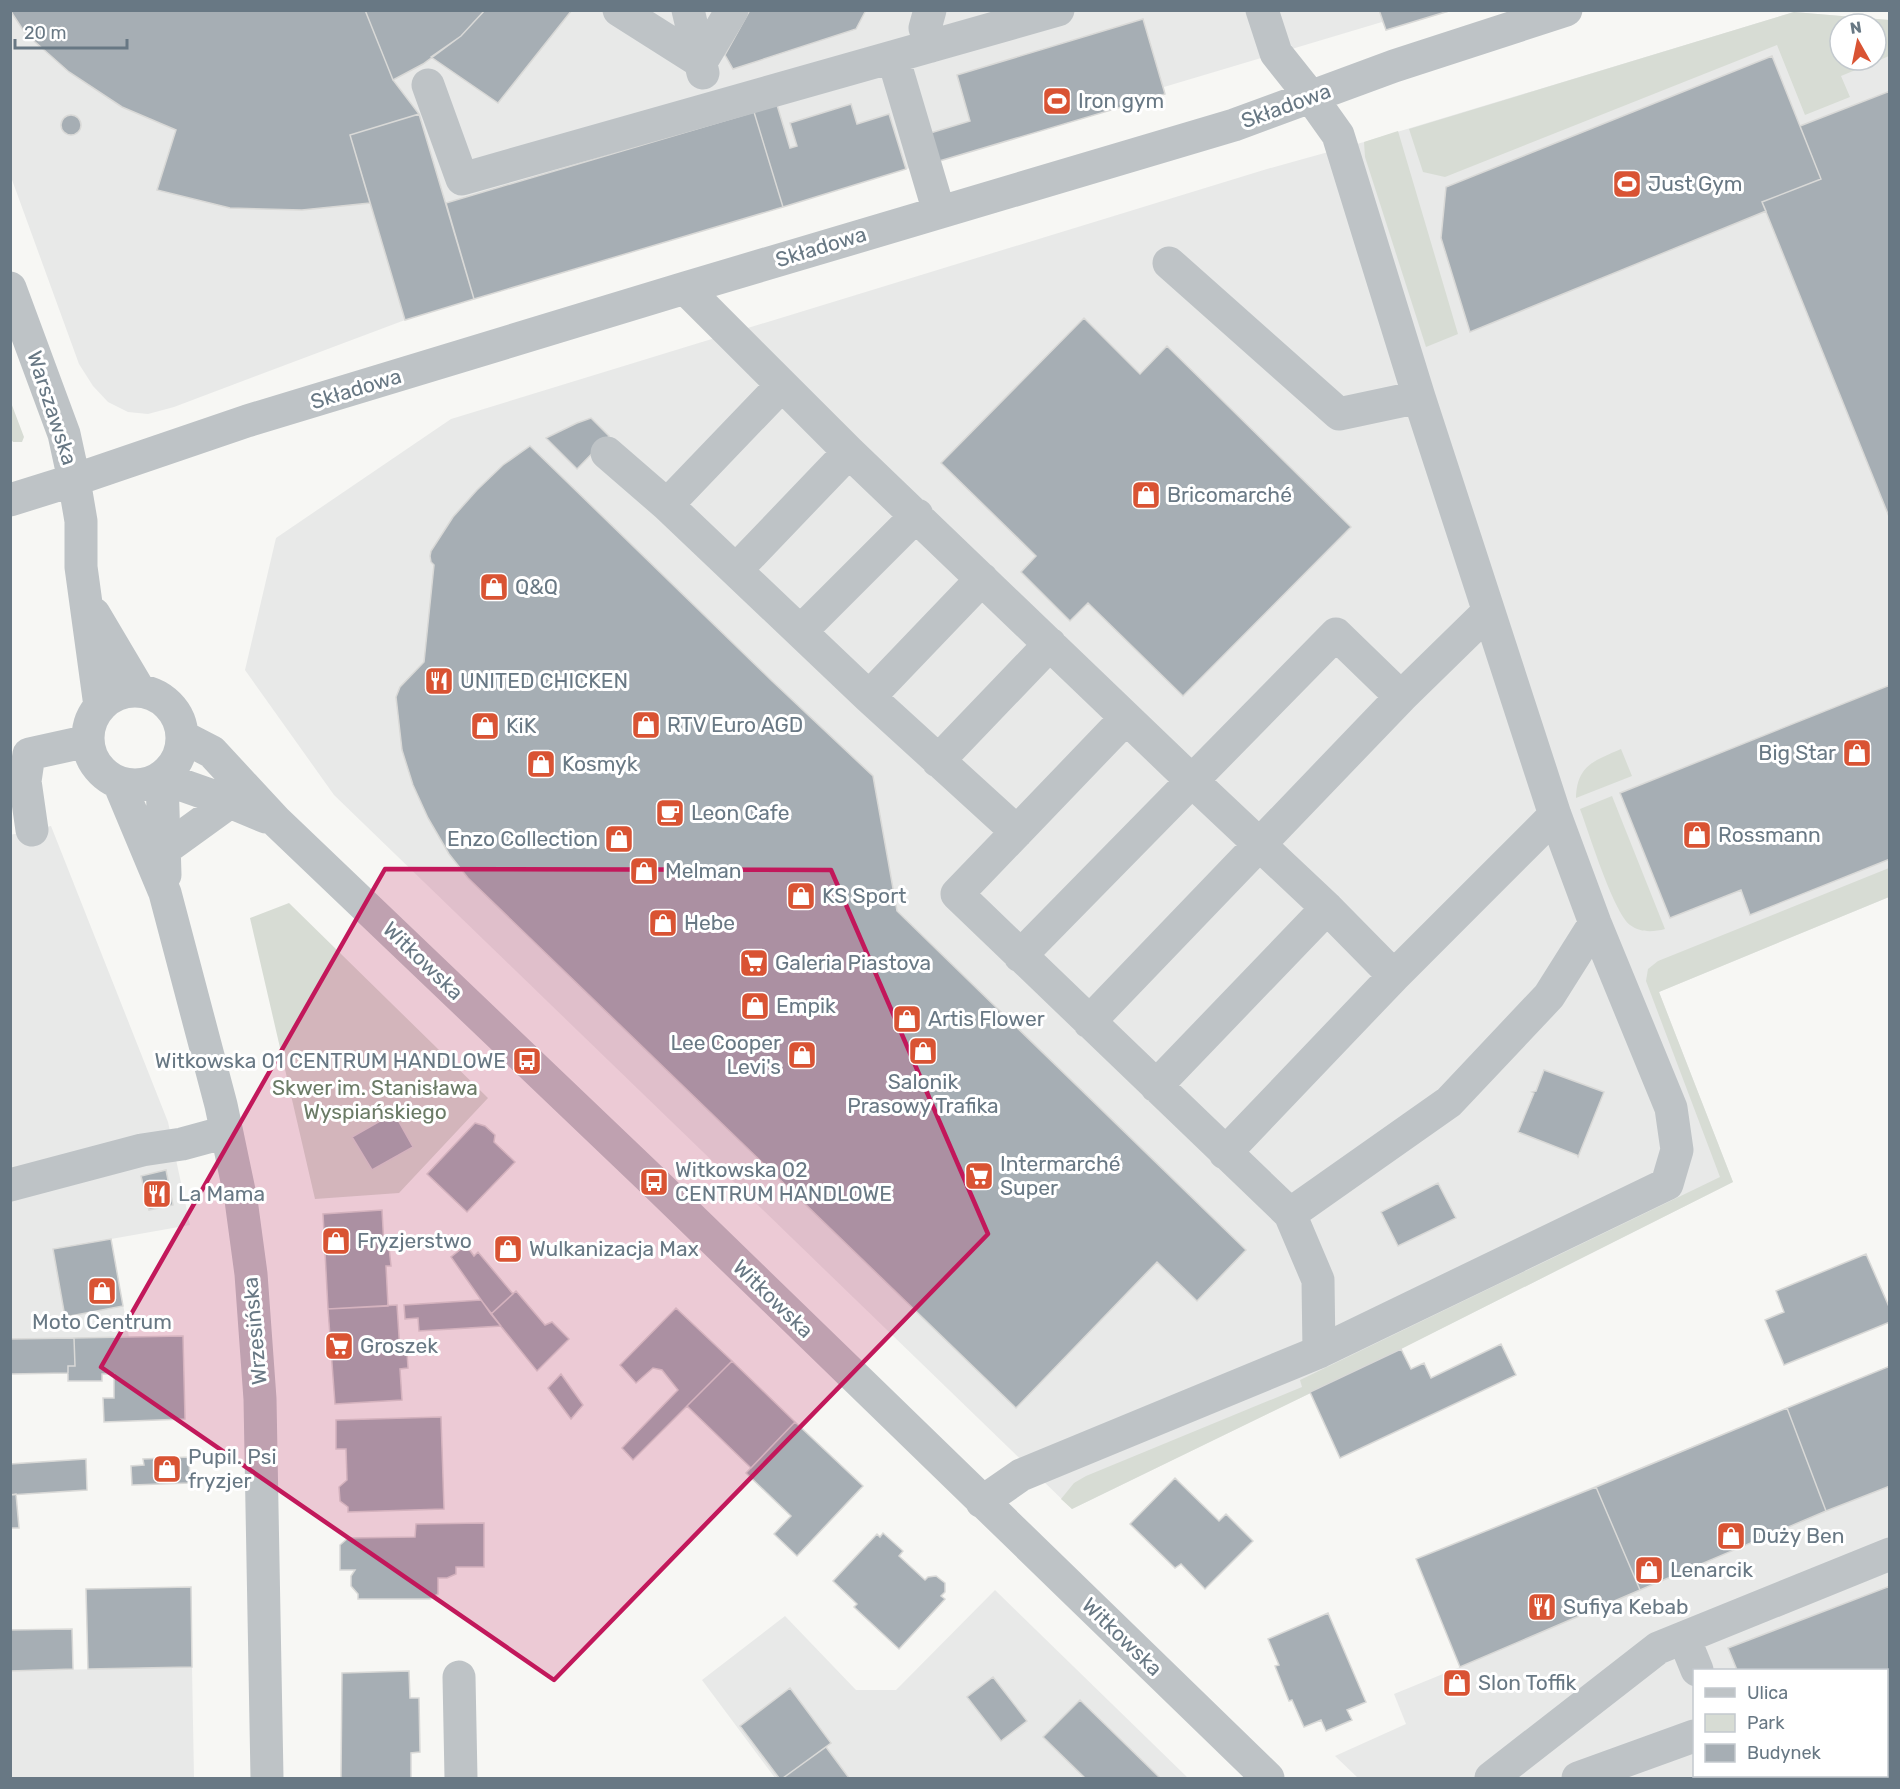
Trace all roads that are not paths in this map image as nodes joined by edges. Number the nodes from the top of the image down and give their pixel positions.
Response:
1 (619, 10) edge
2 (687, 10) edge
3 (732, 10) edge
4 (930, 10) edge
5 (1058, 10) edge
6 (1262, 10) edge
7 (1566, 10) edge
8 (931, 46) junction
9 (893, 57) junction
10 (701, 62) junction
11 (428, 85) dead end
12 (1311, 97) junction
13 (713, 108) junction
14 (939, 212) junction
15 (1169, 263) dead end
16 (10, 288) edge
17 (685, 288) junction
18 (781, 386) junction
19 (1419, 397) junction
20 (849, 452) junction
21 (607, 453) dead end
22 (74, 480) junction
23 (10, 500) edge
24 (667, 505) junction
25 (917, 515) junction
26 (736, 570) junction
27 (982, 579) junction
28 (87, 602) junction
29 (1488, 612) junction
30 (801, 632) junction
31 (1050, 644) junction
32 (139, 690) junction
33 (869, 697) junction
34 (1401, 697) junction
35 (100, 706) junction
36 (1126, 718) junction
37 (183, 737) junction
38 (88, 741) junction
39 (938, 761) junction
40 (162, 778) junction
41 (1191, 780) junction
42 (119, 783) junction
43 (230, 802) junction
44 (1556, 815) junction
45 (276, 821) junction
46 (32, 830) dead end
47 (1017, 832) junction
48 (1260, 844) junction
49 (165, 849) junction
50 (165, 893) junction
51 (1327, 908) junction
52 (1595, 923) junction
53 (1020, 956) junction
54 (1394, 976) junction
55 (1089, 1022) junction
56 (1156, 1086) junction
57 (226, 1132) junction
58 (1225, 1153) junction
59 (10, 1185) edge
60 (1290, 1214) junction
61 (1320, 1352) junction
62 (982, 1502) junction
63 (1890, 1554) edge
64 (1684, 1638) junction
65 (1696, 1669) edge
66 (459, 1677) dead end
67 (1693, 1737) edge
68 (267, 1779) edge
69 (461, 1779) edge
70 (1268, 1779) edge
71 (1491, 1779) edge
72 (1578, 1779) edge

1 - 10 street
2 - 10 street
3 - 10 street
4 - 8 street
5 - 8 street
6 - 12 street
7 - 12 street, Składowa
8 - 9 street
9 - 13 street
9 - 14 street
10 - 13 street
11 - 13 street
12 - 14 street, Składowa
12 - 19 street
14 - 17 street, Składowa
15 - 19 street
16 - 22 street, Warszawska
17 - 18 street
17 - 22 street, Składowa
18 - 20 street
18 - 24 street
19 - 29 street
20 - 25 street
20 - 26 street
21 - 24 street
22 - 23 street, Składowa
22 - 28 street, Warszawska
24 - 26 street
25 - 27 street
25 - 30 street
26 - 30 street
27 - 31 street
27 - 33 street
28 - 32 street, Warszawska
28 - 35 street, Warszawska
29 - 34 street
29 - 44 street
30 - 33 street
31 - 36 street
31 - 39 street
32 - 35 street
32 - 37 street
33 - 39 street
34 - 41 street
34 - 48 street
35 - 38 street
36 - 41 street
36 - 47 street
37 - 40 street
37 - 45 street, Witkowska
38 - 42 street
38 - 46 street
39 - 47 street
40 - 42 street
40 - 43 street, Witkowska
40 - 49 street, Wrzesińska
41 - 48 street
41 - 53 street
42 - 50 street, Wrzesińska
43 - 45 street, Witkowska
43 - 49 street
44 - 52 street
44 - 54 street
45 - 62 street, Witkowska
47 - 53 street
48 - 51 street
48 - 55 street
49 - 50 street, Wrzesińska
50 - 57 street, Wrzesińska
51 - 54 street
51 - 56 street
52 - 60 street
52 - 61 street
53 - 55 street
54 - 58 street
55 - 56 street
56 - 58 street
57 - 59 street
57 - 68 street, Wrzesińska
58 - 60 street
60 - 61 street
61 - 62 street
62 - 70 street, Witkowska
63 - 64 street
64 - 65 street
64 - 71 street
66 - 69 street
67 - 72 street

